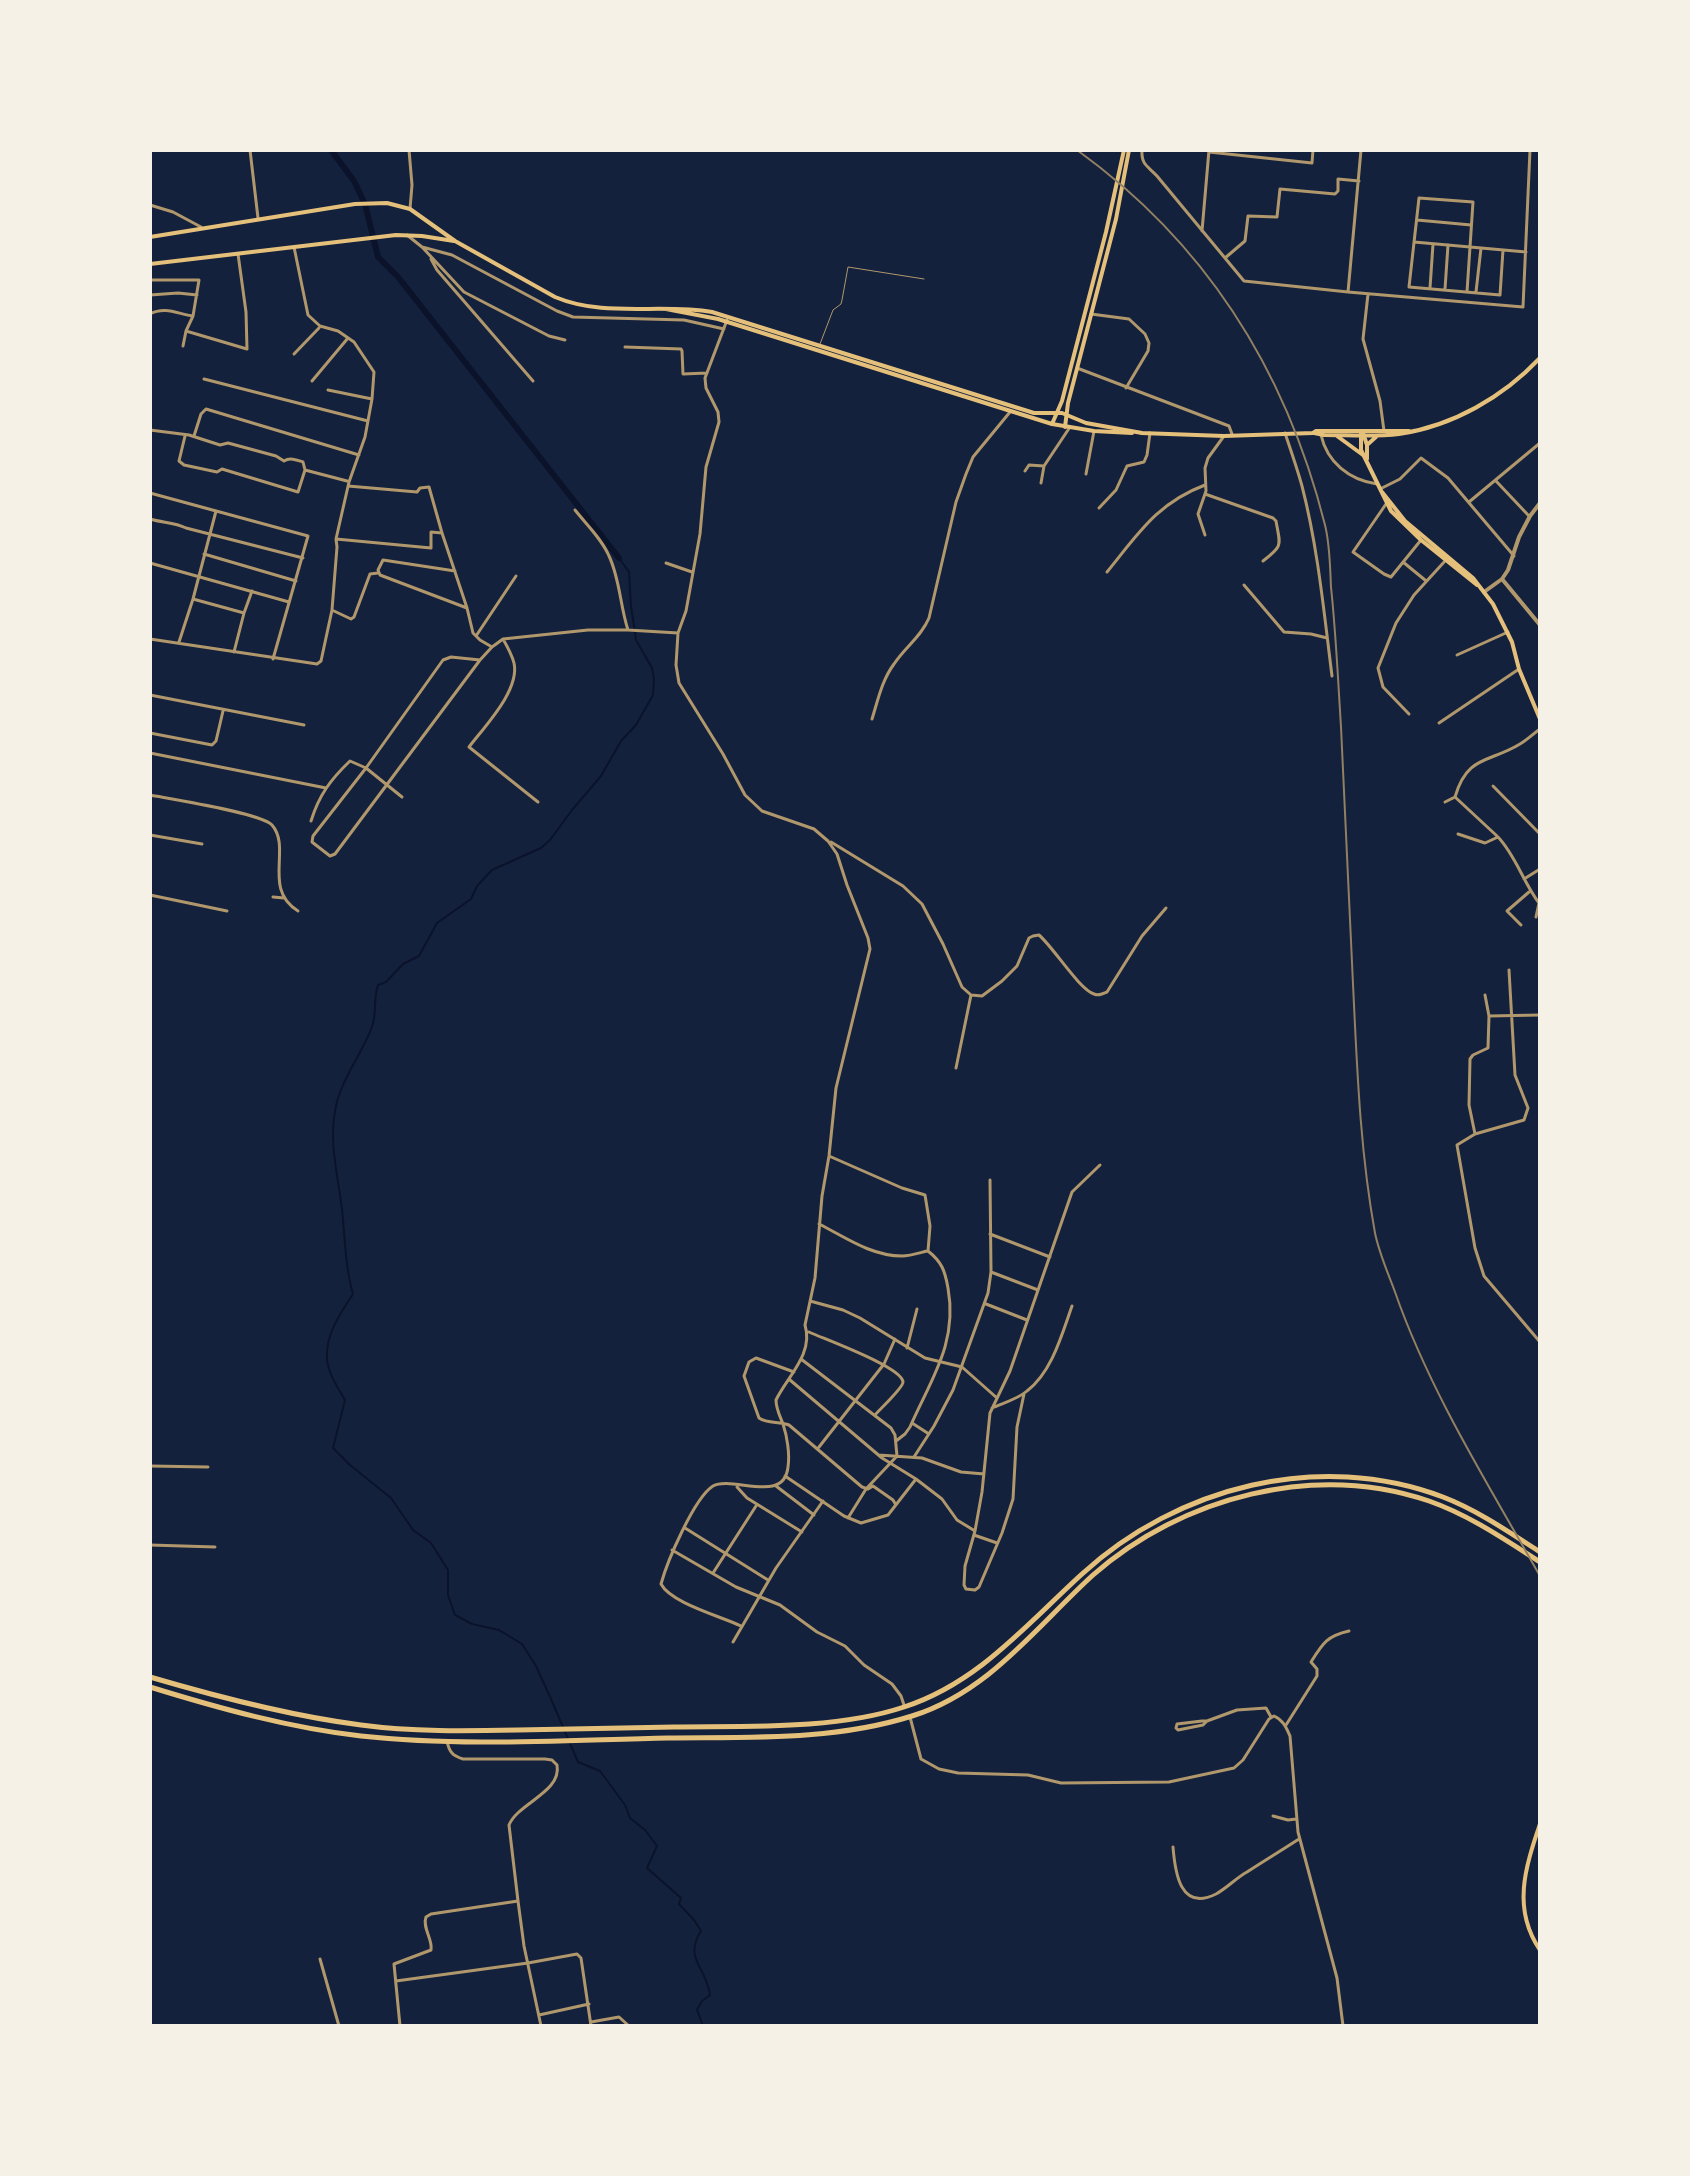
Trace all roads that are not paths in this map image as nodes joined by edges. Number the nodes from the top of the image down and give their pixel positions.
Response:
1 (250, 150) edge
2 (409, 150) edge
3 (1142, 150) edge
4 (1262, 150) edge
5 (1313, 150) edge
6 (1361, 150) edge
7 (1530, 150) edge
8 (1209, 151) edge
9 (1126, 153) edge
10 (1261, 157) junction
11 (1359, 181) junction
12 (150, 205) edge
13 (410, 209) junction
14 (258, 218) junction
15 (1417, 220) junction
16 (1471, 225) junction
17 (201, 227) junction
18 (1202, 231) junction
19 (407, 235) junction
20 (150, 237) edge
21 (455, 241) junction
22 (1414, 242) junction
23 (1433, 244) junction
24 (1448, 245) junction
25 (294, 247) junction
26 (422, 247) junction
27 (1470, 247) junction
28 (1481, 248) junction
29 (1503, 250) junction
30 (1526, 252) junction
31 (238, 254) junction
32 (430, 256) junction
33 (1225, 258) junction
34 (150, 264) edge
35 (924, 279) dead end
36 (150, 280) edge
37 (1430, 289) junction
38 (1445, 290) junction
39 (1348, 292) junction
40 (1467, 292) junction
41 (1476, 293) junction
42 (1368, 294) junction
43 (150, 295) edge
44 (197, 295) junction
45 (150, 314) edge
46 (1091, 314) junction
47 (193, 316) junction
48 (728, 319) junction
49 (320, 326) junction
50 (724, 329) junction
51 (186, 331) junction
52 (348, 338) junction
53 (565, 340) dead end
54 (820, 345) junction
55 (183, 346) dead end
56 (625, 347) dead end
57 (294, 354) dead end
58 (1540, 358) edge
59 (1077, 368) junction
60 (707, 373) junction
61 (204, 379) dead end
62 (312, 381) dead end
63 (533, 381) dead end
64 (1126, 388) junction
65 (328, 390) dead end
66 (372, 399) junction
67 (1010, 412) junction
68 (1056, 412) junction
69 (1068, 415) junction
70 (368, 421) junction
71 (1052, 424) junction
72 (1068, 427) junction
73 (150, 430) edge
74 (1094, 431) junction
75 (1142, 433) junction
76 (1150, 433) junction
77 (1285, 433) junction
78 (1313, 433) junction
79 (1382, 433) junction
80 (1362, 434) junction
81 (1321, 435) junction
82 (1335, 435) junction
83 (185, 436) junction
84 (194, 436) junction
85 (1224, 436) junction
86 (1233, 436) junction
87 (1540, 443) edge
88 (1367, 445) junction
89 (359, 455) junction
90 (1363, 455) junction
91 (1367, 462) junction
92 (1044, 466) junction
93 (305, 470) junction
94 (1025, 471) dead end
95 (1086, 474) dead end
96 (1496, 481) junction
97 (1041, 483) dead end
98 (348, 484) junction
99 (1205, 485) junction
100 (1379, 488) junction
101 (150, 493) edge
102 (1205, 494) junction
103 (1469, 502) junction
104 (1540, 503) edge
105 (1386, 504) junction
106 (1099, 508) dead end
107 (575, 510) dead end
108 (216, 511) junction
109 (1530, 516) junction
110 (150, 519) edge
111 (210, 533) junction
112 (442, 533) junction
113 (1205, 535) dead end
114 (336, 539) junction
115 (1421, 540) junction
116 (204, 554) junction
117 (1514, 556) junction
118 (303, 558) junction
119 (1445, 560) junction
120 (1263, 561) dead end
121 (1403, 562) junction
122 (150, 563) edge
123 (666, 563) dead end
124 (455, 571) junction
125 (692, 572) junction
126 (1107, 572) dead end
127 (378, 573) junction
128 (516, 576) dead end
129 (198, 577) junction
130 (1502, 579) junction
131 (296, 581) junction
132 (1426, 581) junction
133 (1244, 585) dead end
134 (1479, 586) junction
135 (252, 591) junction
136 (1484, 592) junction
137 (193, 599) junction
138 (289, 602) junction
139 (467, 608) junction
140 (332, 610) junction
141 (244, 613) junction
142 (1540, 625) edge
143 (628, 630) junction
144 (1508, 632) junction
145 (678, 633) junction
146 (476, 637) junction
147 (1327, 638) junction
148 (150, 639) edge
149 (503, 639) junction
150 (179, 642) junction
151 (492, 647) junction
152 (234, 652) junction
153 (1457, 655) dead end
154 (273, 659) junction
155 (480, 660) junction
156 (1519, 669) junction
157 (1332, 676) dead end
158 (150, 695) edge
159 (223, 710) junction
160 (1409, 714) dead end
161 (872, 719) dead end
162 (1540, 719) edge
163 (1439, 723) dead end
164 (304, 725) dead end
165 (1540, 729) edge
166 (150, 733) edge
167 (150, 753) edge
168 (366, 768) junction
169 (387, 786) junction
170 (1493, 786) dead end
171 (326, 788) junction
172 (150, 795) edge
173 (402, 797) dead end
174 (1455, 797) junction
175 (538, 802) dead end
176 (1445, 802) dead end
177 (311, 821) dead end
178 (1458, 834) dead end
179 (1540, 834) edge
180 (150, 835) edge
181 (1498, 837) junction
182 (828, 841) junction
183 (202, 844) dead end
184 (1540, 869) edge
185 (1524, 879) junction
186 (1530, 891) junction
187 (150, 895) edge
188 (273, 897) dead end
189 (284, 898) junction
190 (1166, 908) dead end
191 (227, 911) dead end
192 (298, 911) dead end
193 (1536, 917) dead end
194 (1521, 925) dead end
195 (1509, 970) dead end
196 (971, 995) junction
197 (1485, 995) dead end
198 (1540, 1015) edge
199 (1489, 1016) junction
200 (1512, 1016) junction
201 (956, 1068) dead end
202 (1475, 1134) junction
203 (829, 1156) junction
204 (1100, 1165) dead end
205 (990, 1180) dead end
206 (819, 1224) junction
207 (989, 1234) junction
208 (928, 1251) junction
209 (1050, 1257) junction
210 (991, 1272) junction
211 (1038, 1290) junction
212 (810, 1301) junction
213 (984, 1304) junction
214 (1072, 1306) dead end
215 (917, 1309) dead end
216 (1027, 1320) junction
217 (807, 1332) junction
218 (895, 1339) junction
219 (1540, 1342) edge
220 (907, 1348) junction
221 (801, 1359) junction
222 (941, 1363) junction
223 (884, 1364) junction
224 (962, 1367) junction
225 (794, 1372) junction
226 (789, 1379) junction
227 (1024, 1394) junction
228 (997, 1398) junction
229 (856, 1400) junction
230 (992, 1408) junction
231 (875, 1415) junction
232 (782, 1422) junction
233 (840, 1422) junction
234 (912, 1422) junction
235 (789, 1425) junction
236 (784, 1429) junction
237 (929, 1434) junction
238 (896, 1441) junction
239 (818, 1448) junction
240 (879, 1455) junction
241 (897, 1456) junction
242 (914, 1457) junction
243 (889, 1463) junction
244 (150, 1466) edge
245 (208, 1467) dead end
246 (984, 1474) junction
247 (785, 1476) junction
248 (916, 1479) junction
249 (736, 1485) junction
250 (775, 1485) junction
251 (868, 1488) junction
252 (823, 1501) junction
253 (757, 1505) junction
254 (896, 1505) junction
255 (814, 1515) junction
256 (848, 1518) junction
257 (685, 1528) junction
258 (802, 1532) junction
259 (974, 1533) junction
260 (998, 1543) junction
261 (150, 1545) edge
262 (215, 1547) dead end
263 (672, 1550) junction
264 (1540, 1552) edge
265 (726, 1553) junction
266 (1540, 1562) edge
267 (713, 1573) junction
268 (768, 1580) junction
269 (758, 1596) junction
270 (741, 1626) junction
271 (1349, 1631) dead end
272 (733, 1642) dead end
273 (150, 1677) edge
274 (150, 1687) edge
275 (905, 1707) junction
276 (910, 1717) junction
277 (1271, 1717) junction
278 (1207, 1721) junction
279 (1286, 1725) junction
280 (447, 1741) junction
281 (1273, 1816) dead end
282 (1297, 1819) junction
283 (1540, 1824) edge
284 (1300, 1838) junction
285 (1173, 1847) dead end
286 (518, 1901) junction
287 (1540, 1950) edge
288 (320, 1959) dead end
289 (528, 1963) junction
290 (396, 1981) junction
291 (589, 2004) junction
292 (539, 2015) junction
293 (591, 2024) edge
294 (339, 2026) edge
295 (400, 2026) edge
296 (541, 2026) edge
297 (629, 2026) edge
298 (1343, 2026) edge

1 - 14 street
2 - 13 street
3 - 18 street
4 - 10 street
5 - 10 street
6 - 11 street
7 - 30 street
8 - 10 street
8 - 18 street
9 - 46 main road
9 - 68 main road
11 - 33 street
11 - 39 street
12 - 17 street
13 - 14 main road
13 - 21 main road
14 - 17 main road
15 - 16 street
15 - 16 street
15 - 22 street
16 - 27 street
17 - 20 main road
18 - 33 street
19 - 21 main road
19 - 25 main road
19 - 26 street
21 - 48 main road
22 - 23 street
22 - 37 street
23 - 24 street
23 - 37 street
24 - 27 street
24 - 38 street
25 - 31 main road
25 - 49 street
26 - 32 street
26 - 50 street
27 - 28 street
27 - 40 street
28 - 29 street
28 - 41 street
29 - 30 street
29 - 41 street
30 - 42 street
31 - 34 main road
31 - 51 street
32 - 53 street
32 - 63 street
33 - 39 street
35 - 54 lane
36 - 44 street
37 - 38 street
38 - 40 street
39 - 42 street
40 - 41 street
42 - 79 street
43 - 44 street
44 - 47 street
45 - 47 street
46 - 59 main road
46 - 64 street
47 - 51 street
48 - 50 street
48 - 54 main road
48 - 67 main road
49 - 52 street
49 - 57 street
50 - 60 street
51 - 55 street
52 - 62 street
52 - 66 street
54 - 68 main road
56 - 60 street
58 - 79 main road
59 - 64 street
59 - 69 main road
60 - 125 street
61 - 70 street
64 - 86 street
65 - 66 street
66 - 70 street
67 - 71 main road
67 - 161 street
68 - 69 main road
68 - 71 main road
69 - 72 main road
69 - 75 main road
70 - 89 street
71 - 72 main road
72 - 74 main road
72 - 92 street
73 - 83 street
74 - 75 main road
74 - 95 street
75 - 76 main road
76 - 85 main road
76 - 106 street
77 - 78 main road
77 - 86 main road
77 - 147 street
78 - 80 main road
78 - 81 main road
79 - 80 main road
79 - 88 main road
80 - 82 main road
80 - 88 main road
80 - 90 main road
81 - 82 main road
81 - 100 street
82 - 90 main road
83 - 84 street
83 - 93 street
84 - 89 street
84 - 93 street
85 - 86 main road
85 - 99 street
87 - 96 street
88 - 91 main road
89 - 98 street
90 - 91 main road
91 - 100 main road
92 - 94 street
92 - 97 street
93 - 98 street
96 - 103 street
96 - 109 street
98 - 112 street
98 - 114 street
99 - 102 street
99 - 126 street
100 - 103 street
100 - 105 main road
100 - 134 main road
101 - 108 street
102 - 113 street
102 - 120 street
103 - 117 street
104 - 109 street
105 - 115 main road
105 - 121 street
107 - 143 street
108 - 111 street
108 - 118 street
109 - 117 street
110 - 111 street
111 - 116 street
111 - 118 street
112 - 114 street
112 - 124 street
114 - 140 street
115 - 119 main road
115 - 121 street
116 - 129 street
116 - 131 street
117 - 130 street
118 - 131 street
119 - 132 street
119 - 134 main road
121 - 132 street
122 - 129 street
123 - 125 street
124 - 127 street
124 - 139 street
125 - 145 street
127 - 139 street
127 - 140 street
128 - 146 street
129 - 135 street
129 - 137 street
130 - 136 street
130 - 142 street
131 - 138 street
132 - 160 street
133 - 147 street
134 - 136 main road
135 - 138 street
135 - 141 street
136 - 144 main road
137 - 141 street
137 - 150 street
138 - 154 street
139 - 146 street
140 - 154 street
141 - 152 street
143 - 145 street
143 - 149 street
144 - 153 street
144 - 156 main road
145 - 182 street
146 - 151 street
147 - 157 street
148 - 150 street
149 - 151 street
149 - 175 street
150 - 152 street
151 - 155 street
152 - 154 street
155 - 168 street
155 - 169 street
156 - 162 main road
156 - 163 street
158 - 159 street
159 - 164 street
159 - 166 street
165 - 174 street
167 - 171 street
168 - 169 street
168 - 169 street
168 - 171 street
169 - 173 street
170 - 179 street
171 - 177 street
172 - 189 street
174 - 176 street
174 - 181 street
178 - 181 street
180 - 183 street
181 - 185 street
182 - 196 street
182 - 203 street
184 - 185 street
185 - 186 street
186 - 193 street
186 - 194 street
187 - 191 street
188 - 189 street
189 - 192 street
190 - 196 street
195 - 200 street
196 - 201 street
197 - 199 street
198 - 200 street
199 - 200 street
199 - 202 street
200 - 202 street
202 - 219 street
203 - 206 street
203 - 208 street
204 - 209 street
205 - 207 street
206 - 208 street
206 - 212 street
207 - 209 street
207 - 210 street
208 - 222 street
209 - 211 street
210 - 211 street
210 - 213 street
211 - 216 street
212 - 217 street
212 - 218 street
213 - 216 street
213 - 224 street
214 - 227 street
215 - 220 street
216 - 228 street
217 - 221 street
217 - 223 street
218 - 220 street
218 - 223 street
220 - 222 street
221 - 225 street
221 - 229 street
222 - 224 street
222 - 234 street
223 - 229 street
223 - 231 street
224 - 228 street
224 - 237 street
225 - 226 street
225 - 232 street
226 - 232 street
226 - 233 street
227 - 230 street
227 - 260 street
228 - 230 street
229 - 231 street
229 - 233 street
230 - 246 street
231 - 238 street
232 - 235 street
232 - 236 street
233 - 239 street
233 - 240 street
234 - 237 street
234 - 238 street
235 - 236 street
235 - 239 street
236 - 247 street
237 - 242 street
238 - 241 street
239 - 251 street
240 - 241 street
240 - 243 street
241 - 242 street
241 - 243 street
242 - 246 street
243 - 248 street
243 - 251 street
244 - 245 street
246 - 259 street
247 - 250 street
247 - 252 street
248 - 254 street
248 - 259 street
249 - 250 street
249 - 253 street
249 - 257 street
250 - 255 street
251 - 254 street
251 - 256 street
252 - 255 street
252 - 256 street
253 - 258 street
253 - 265 street
254 - 256 street
255 - 258 street
257 - 263 street
257 - 265 street
258 - 268 street
259 - 260 street
259 - 260 street
261 - 262 street
263 - 267 street
263 - 270 street
264 - 275 highway
265 - 267 street
265 - 268 street
266 - 276 highway
267 - 269 street
268 - 269 street
269 - 270 street
269 - 275 street
270 - 272 street
271 - 279 street
273 - 275 highway
274 - 280 highway
276 - 277 street
276 - 280 highway
277 - 278 street
277 - 279 street
278 - 278 street
279 - 282 street
280 - 286 street
281 - 282 street
282 - 284 street
283 - 287 main road
284 - 285 street
284 - 298 street
286 - 289 street
286 - 290 street
288 - 294 street
289 - 290 street
289 - 291 street
289 - 292 street
290 - 295 street
291 - 292 street
291 - 293 street
292 - 296 street
293 - 297 street

